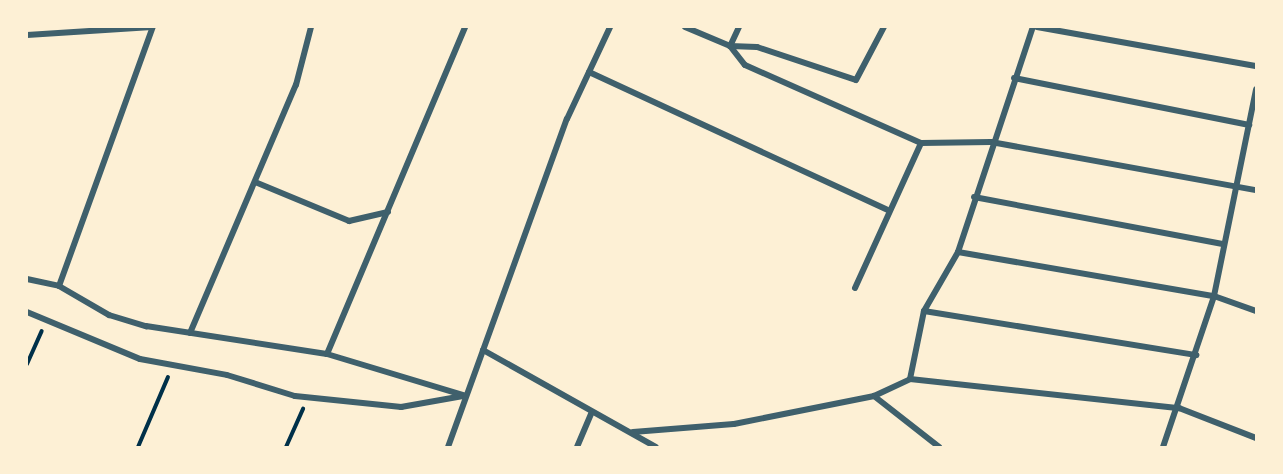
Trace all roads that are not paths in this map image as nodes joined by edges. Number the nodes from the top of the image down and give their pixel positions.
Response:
1 (152, 27) edge
2 (312, 27) edge
3 (465, 27) edge
4 (610, 27) edge
5 (685, 27) edge
6 (739, 27) edge
7 (884, 27) edge
8 (1035, 27) edge
9 (27, 35) edge
10 (730, 46) junction
11 (1256, 66) edge
12 (589, 72) junction
13 (1014, 78) junction
14 (1256, 89) edge
15 (1249, 125) junction
16 (991, 142) junction
17 (921, 143) junction
18 (255, 182) junction
19 (1233, 187) junction
20 (1256, 190) edge
21 (974, 197) junction
22 (887, 210) junction
23 (388, 212) junction
24 (1223, 244) junction
25 (958, 252) junction
26 (27, 279) edge
27 (59, 286) junction
28 (855, 288) dead end
29 (1214, 296) junction
30 (1256, 310) edge
31 (924, 311) junction
32 (27, 312) edge
33 (190, 333) junction
34 (483, 350) junction
35 (327, 354) junction
36 (1196, 355) junction
37 (909, 379) junction
38 (466, 396) junction
39 (874, 396) junction
40 (1179, 408) junction
41 (592, 412) junction
42 (633, 432) junction
43 (1256, 438) edge
44 (448, 447) edge
45 (577, 447) edge
46 (656, 447) edge
47 (939, 447) edge
48 (1163, 447) edge

1 - 9 street
1 - 27 street
2 - 18 street
3 - 23 street
4 - 12 street
5 - 10 street
6 - 10 street
7 - 10 street
8 - 11 street
8 - 13 street
10 - 17 street
12 - 22 street
12 - 34 street
13 - 15 street
13 - 16 street
14 - 15 street
15 - 19 street
16 - 17 street
16 - 19 street
16 - 21 street
17 - 22 street
18 - 23 street
18 - 33 street
19 - 20 street
19 - 24 street
21 - 24 street
21 - 25 street
22 - 28 street
23 - 35 street
24 - 29 street
25 - 29 street
25 - 31 street
26 - 27 street
27 - 33 street
29 - 30 street
29 - 36 street
31 - 36 street
31 - 37 street
32 - 38 street
33 - 35 street
34 - 38 street
34 - 41 street
35 - 38 street
36 - 40 street
37 - 39 street
37 - 40 street
38 - 44 street
39 - 42 street
39 - 47 street
40 - 43 street
40 - 48 street
41 - 42 street
41 - 45 street
42 - 46 street

